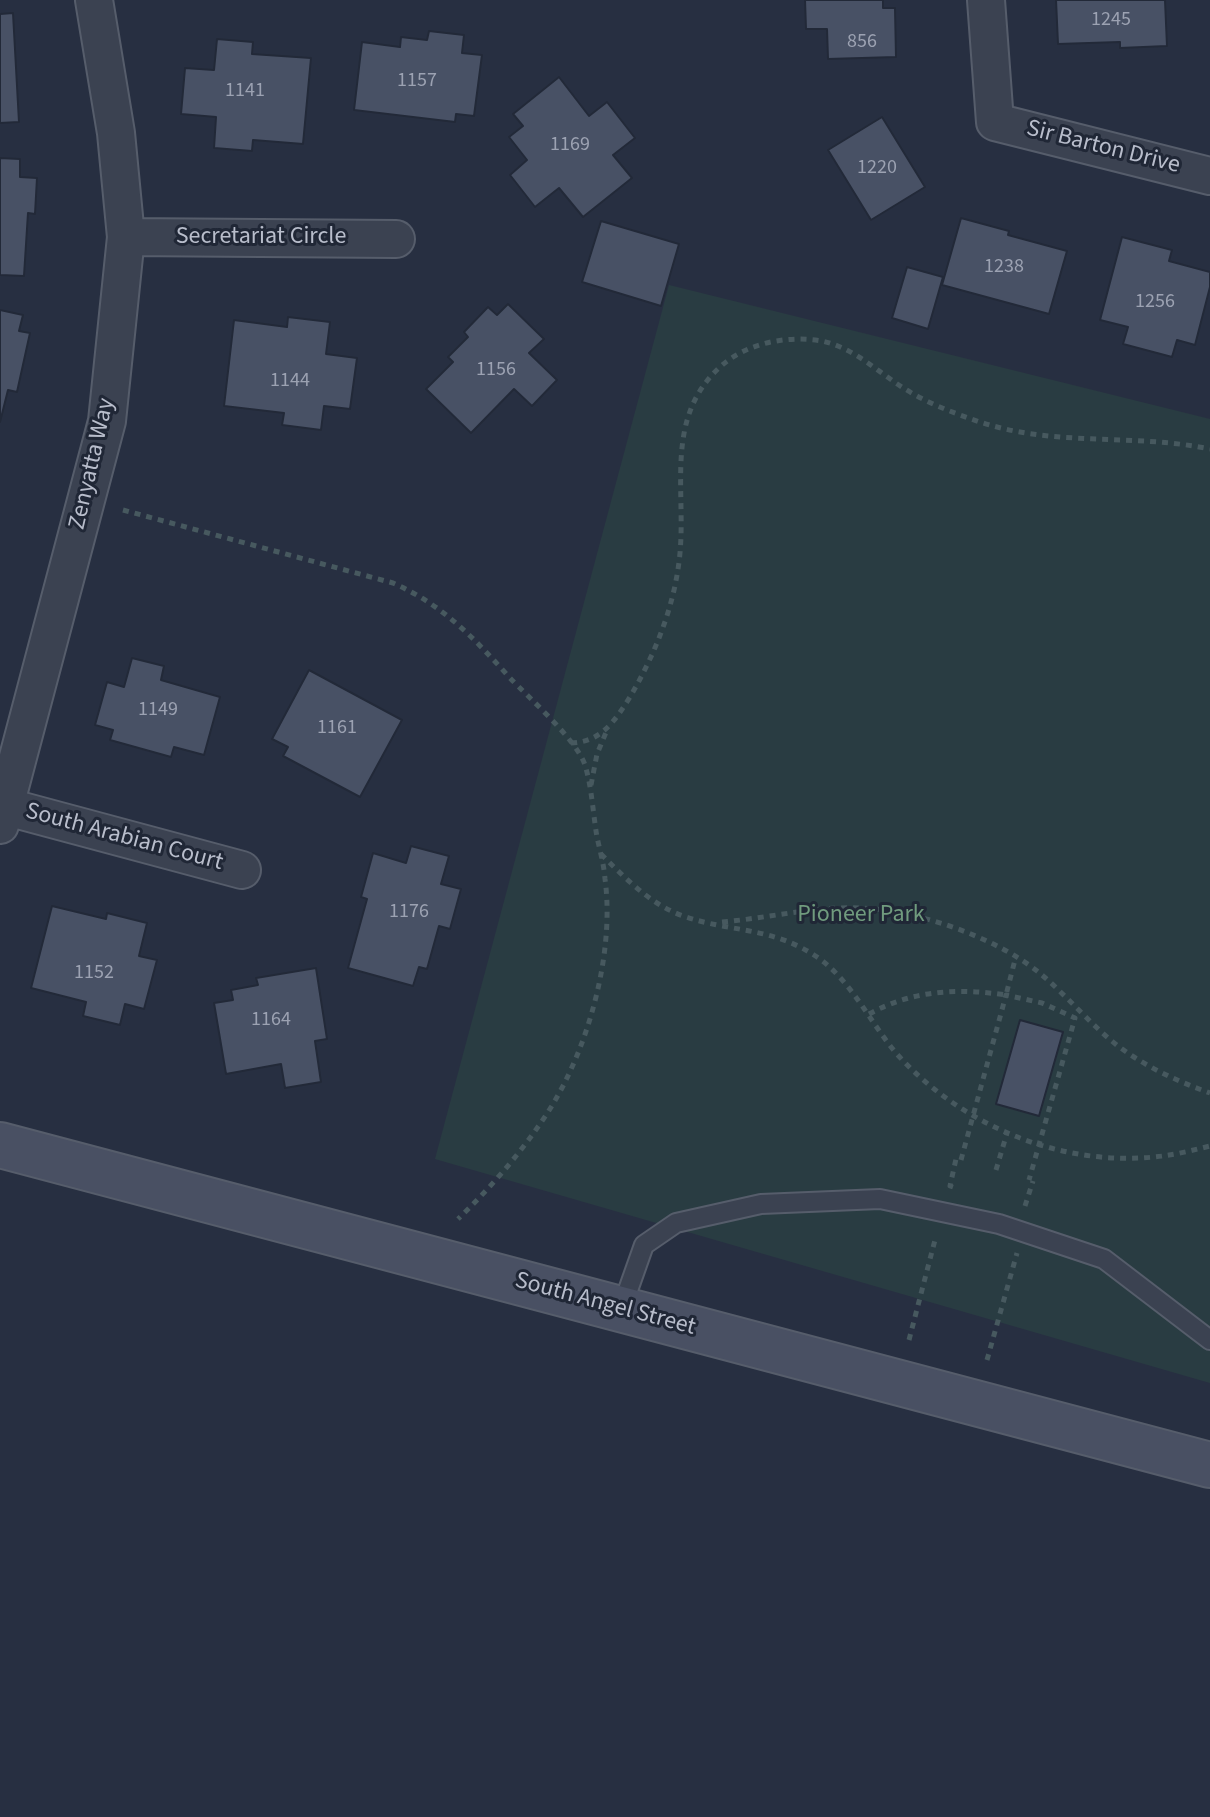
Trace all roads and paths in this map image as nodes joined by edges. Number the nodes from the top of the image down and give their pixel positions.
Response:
1 (94, 0) edge
2 (986, 0) edge
3 (1210, 176) edge
4 (126, 237) junction
5 (396, 239) dead end
6 (1210, 449) edge
7 (123, 510) dead end
8 (608, 729) junction
9 (571, 743) junction
10 (591, 798) junction
11 (2, 812) edge
12 (600, 854) junction
13 (242, 870) dead end
14 (710, 924) junction
15 (1016, 956) junction
16 (1006, 995) junction
17 (869, 1014) junction
18 (1210, 1093) edge
19 (974, 1116) junction
20 (1007, 1133) junction
21 (1039, 1144) junction
22 (0, 1145) edge
23 (1210, 1146) edge
24 (996, 1170) dead end
25 (963, 1189) dead end
26 (1013, 1202) dead end
27 (458, 1219) dead end
28 (950, 1236) dead end
29 (1003, 1249) dead end
30 (621, 1310) junction
31 (909, 1340) dead end
32 (1210, 1340) edge
33 (987, 1360) dead end
34 (1210, 1465) edge

1 - 4 street, Zenyatta Way
2 - 3 street, Sir Barton Drive
4 - 5 street, Secretariat Circle
4 - 11 street, Zenyatta Way
6 - 8 path
7 - 9 path
8 - 9 path
8 - 10 path
9 - 10 path
10 - 12 path
11 - 13 street, South Arabian Court
12 - 14 path
12 - 27 path
14 - 15 path
14 - 17 path
15 - 16 path
15 - 18 path
16 - 17 path
16 - 19 path
16 - 21 path
17 - 19 path
19 - 20 path
19 - 25 path
20 - 21 path
20 - 24 path
21 - 23 path
21 - 26 path
22 - 30 street, South Angel Street
28 - 31 path
29 - 33 path
30 - 32 lane
30 - 34 street, South Angel Street

